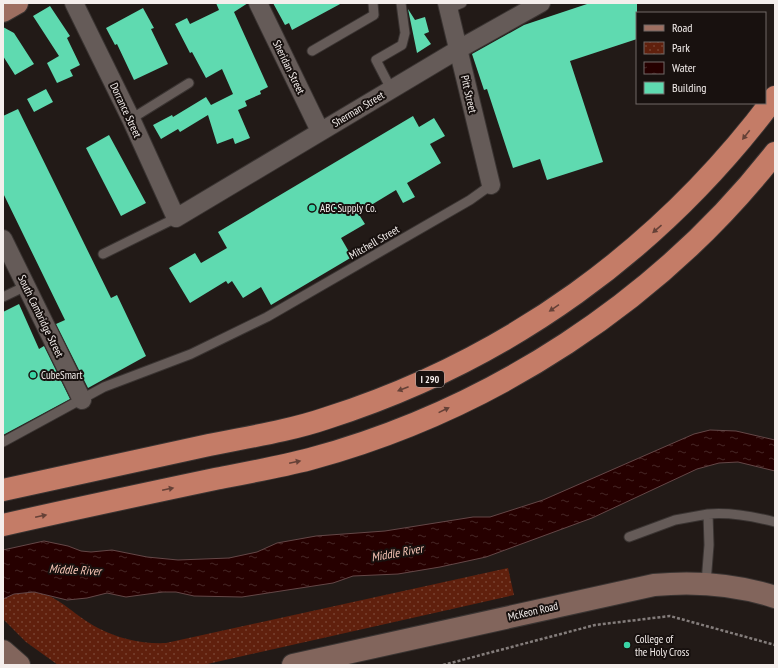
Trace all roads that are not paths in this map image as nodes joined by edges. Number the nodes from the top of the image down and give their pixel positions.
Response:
1 (17, 3) edge
2 (74, 3) edge
3 (258, 3) edge
4 (373, 3) edge
5 (401, 3) edge
6 (452, 5) edge
7 (530, 6) edge
8 (3, 11) edge
9 (459, 49) junction
10 (312, 51) dead end
11 (189, 83) dead end
12 (391, 89) junction
13 (773, 101) edge
14 (131, 118) junction
15 (320, 131) junction
16 (775, 153) edge
17 (491, 185) joint
18 (176, 218) junction
19 (3, 239) edge
20 (103, 254) dead end
21 (26, 286) junction
22 (3, 297) edge
23 (82, 400) junction
24 (3, 442) edge
25 (3, 490) edge
26 (708, 514) junction
27 (775, 522) edge
28 (3, 525) edge
29 (629, 537) dead end
30 (706, 583) junction
31 (775, 597) edge
32 (3, 651) edge
33 (19, 665) edge
34 (293, 665) edge

1 - 8 main road
2 - 14 street, Dorrance Street
3 - 15 street, Sheridan Street
4 - 10 lane
5 - 12 lane
6 - 9 street, Pitt Street
7 - 9 street, Sherman Street
9 - 12 street, Sherman Street
9 - 17 street, Pitt Street
11 - 14 lane
12 - 15 street, Sherman Street
13 -> 25 highway, I 290
14 - 18 street, Dorrance Street
15 - 18 street, Sherman Street
28 -> 16 highway
17 - 23 lane, Mitchell Street
18 - 20 lane
19 - 21 street, South Cambridge Street
21 - 22 lane
21 - 23 street, South Cambridge Street
23 - 24 lane
26 - 27 lane
26 - 29 lane
26 - 30 lane
30 - 31 main road, McKeon Road
30 - 34 main road, McKeon Road
32 - 33 main road

